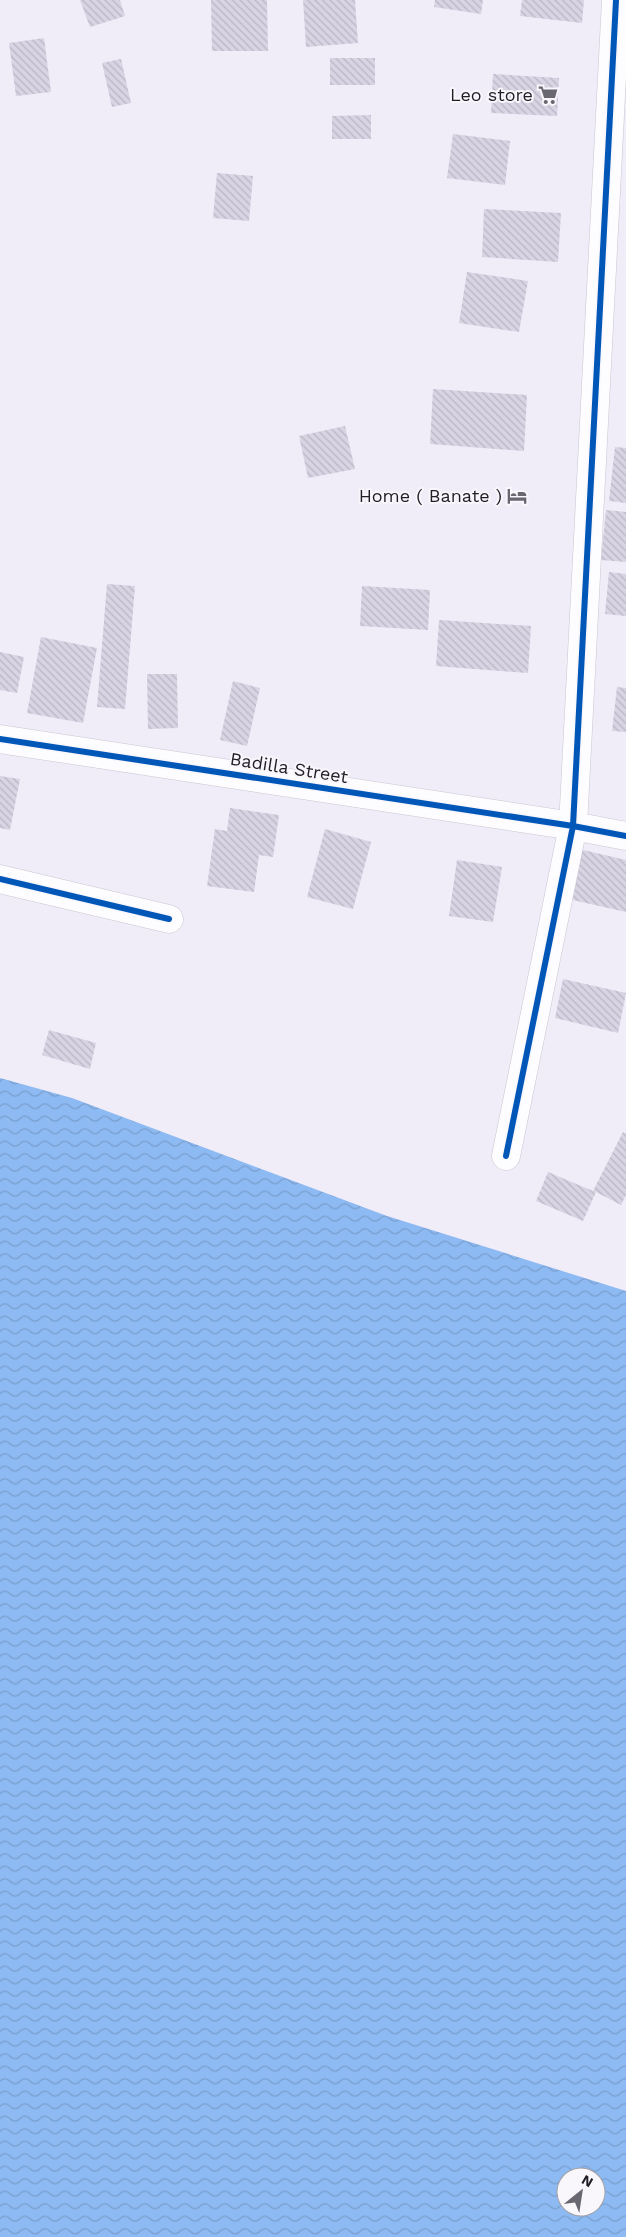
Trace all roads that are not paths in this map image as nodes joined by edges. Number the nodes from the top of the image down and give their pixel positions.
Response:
1 (616, 0) edge
2 (0, 739) edge
3 (573, 826) junction
4 (626, 836) edge
5 (0, 879) edge
6 (169, 919) dead end
7 (506, 1156) dead end

1 - 3 street
2 - 3 street, Badilla Street
3 - 4 street, Badilla Street
3 - 7 street
5 - 6 street

